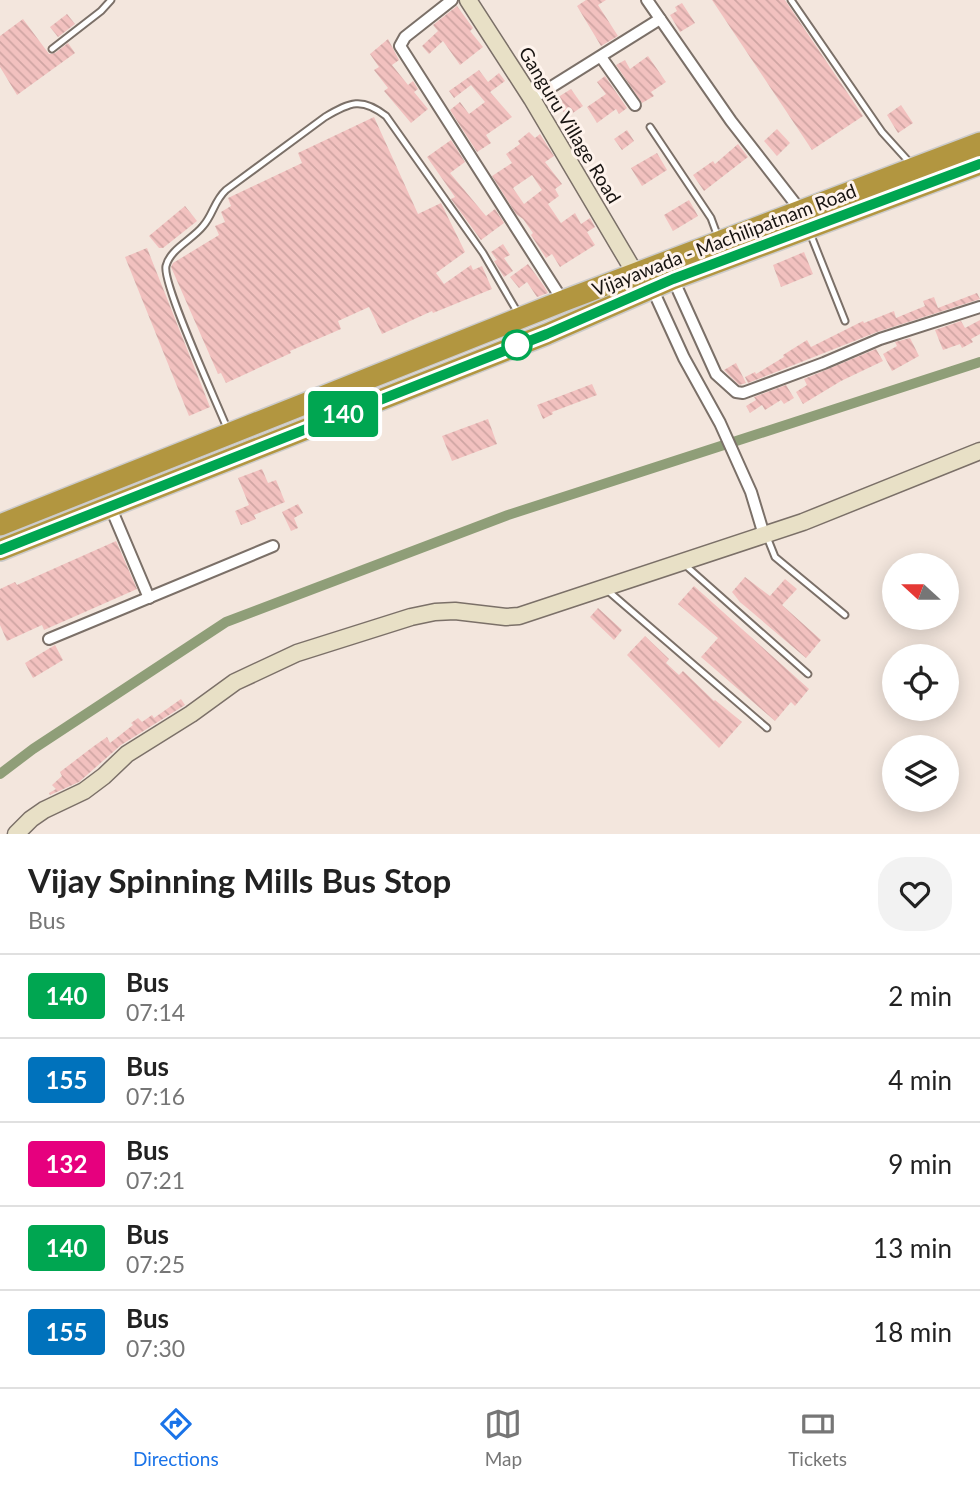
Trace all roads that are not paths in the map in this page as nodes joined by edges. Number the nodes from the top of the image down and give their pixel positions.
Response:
1 (111, 0) edge
2 (452, 0) edge
3 (468, 0) edge
4 (647, 0) edge
5 (791, 0) edge
6 (660, 19) junction
7 (52, 49) dead end
8 (601, 57) junction
9 (532, 99) junction
10 (635, 105) dead end
11 (650, 127) dead end
12 (980, 143) edge
13 (980, 164) edge
14 (914, 167) junction
15 (805, 220) junction
16 (719, 241) junction
17 (635, 273) junction
18 (673, 279) junction
19 (652, 288) junction
20 (563, 301) junction
21 (980, 307) edge
22 (521, 318) junction
23 (845, 321) dead end
24 (230, 435) junction
25 (980, 451) edge
26 (110, 506) junction
27 (35, 512) junction
28 (0, 516) edge
29 (0, 525) edge
30 (765, 535) junction
31 (273, 546) dead end
32 (0, 550) edge
33 (681, 562) junction
34 (604, 587) junction
35 (149, 598) junction
36 (845, 615) dead end
37 (48, 639) dead end
38 (808, 674) dead end
39 (767, 727) dead end
40 (16, 834) edge

1 - 7 lane
2 - 20 street
3 - 9 street, Ganguru Village Road
4 - 6 street
5 - 14 lane
6 - 8 street
6 - 15 street
8 - 9 street
8 - 10 street
9 - 17 street, Ganguru Village Road
11 - 16 lane
12 - 14 highway, Vijayawada - Machilipatnam Road
13 - 15 highway, Vijayawada - Machilipatnam Road
14 - 15 highway, Vijayawada - Machilipatnam Road
15 - 16 highway, Vijayawada - Machilipatnam Road
15 - 18 highway, Vijayawada - Machilipatnam Road
15 - 23 lane
16 - 17 highway, Vijayawada - Machilipatnam Road
17 - 20 highway, Vijayawada - Machilipatnam Road
18 - 19 highway, Vijayawada - Machilipatnam Road
18 - 21 street
19 - 26 highway, Vijayawada - Machilipatnam Road
19 - 30 street
20 - 22 highway, Vijayawada - Machilipatnam Road
22 - 24 highway, Vijayawada - Machilipatnam Road
22 - 24 lane
24 - 27 highway, Vijayawada - Machilipatnam Road
25 - 30 street
26 - 32 highway, Vijayawada - Machilipatnam Road
26 - 35 street
27 - 28 lane
27 - 29 highway, Vijayawada - Machilipatnam Road
30 - 33 street
30 - 36 lane
31 - 35 street
33 - 34 street
33 - 38 lane
34 - 39 lane
34 - 40 street
35 - 37 street

